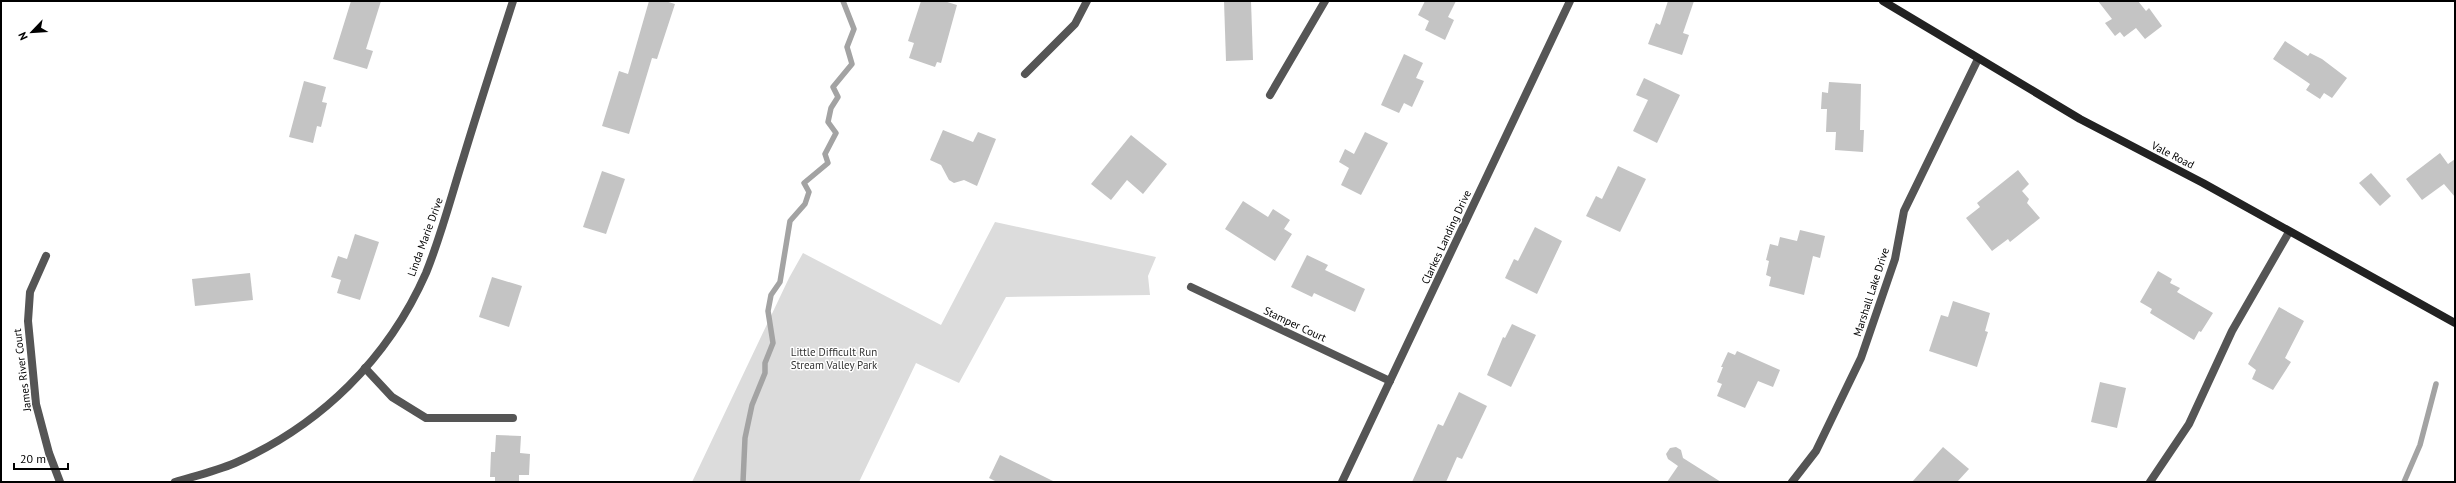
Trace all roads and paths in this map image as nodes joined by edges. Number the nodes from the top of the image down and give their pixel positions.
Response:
1 (513, 1) edge
2 (1087, 1) edge
3 (1325, 1) edge
4 (1570, 1) edge
5 (1883, 1) edge
6 (1978, 59) junction
7 (1025, 74) dead end
8 (1270, 95) dead end
9 (2288, 232) junction
10 (46, 256) dead end
11 (1191, 287) dead end
12 (2455, 323) edge
13 (366, 368) junction
14 (1390, 381) junction
15 (513, 418) dead end
16 (60, 482) edge
17 (175, 482) edge
18 (1342, 482) edge
19 (1792, 482) edge
20 (2150, 482) edge

1 - 13 street, Linda Marie Drive
2 - 7 street
3 - 8 street
4 - 14 street, Clarkes Landing Drive
5 - 6 main road, Vale Road
6 - 9 main road, Vale Road
6 - 19 street, Marshall Lake Drive
9 - 12 main road, Vale Road
9 - 20 street
10 - 16 street, James River Court
11 - 14 street, Stamper Court
13 - 15 street
13 - 17 street, Linda Marie Drive
14 - 18 street, Clarkes Landing Drive

